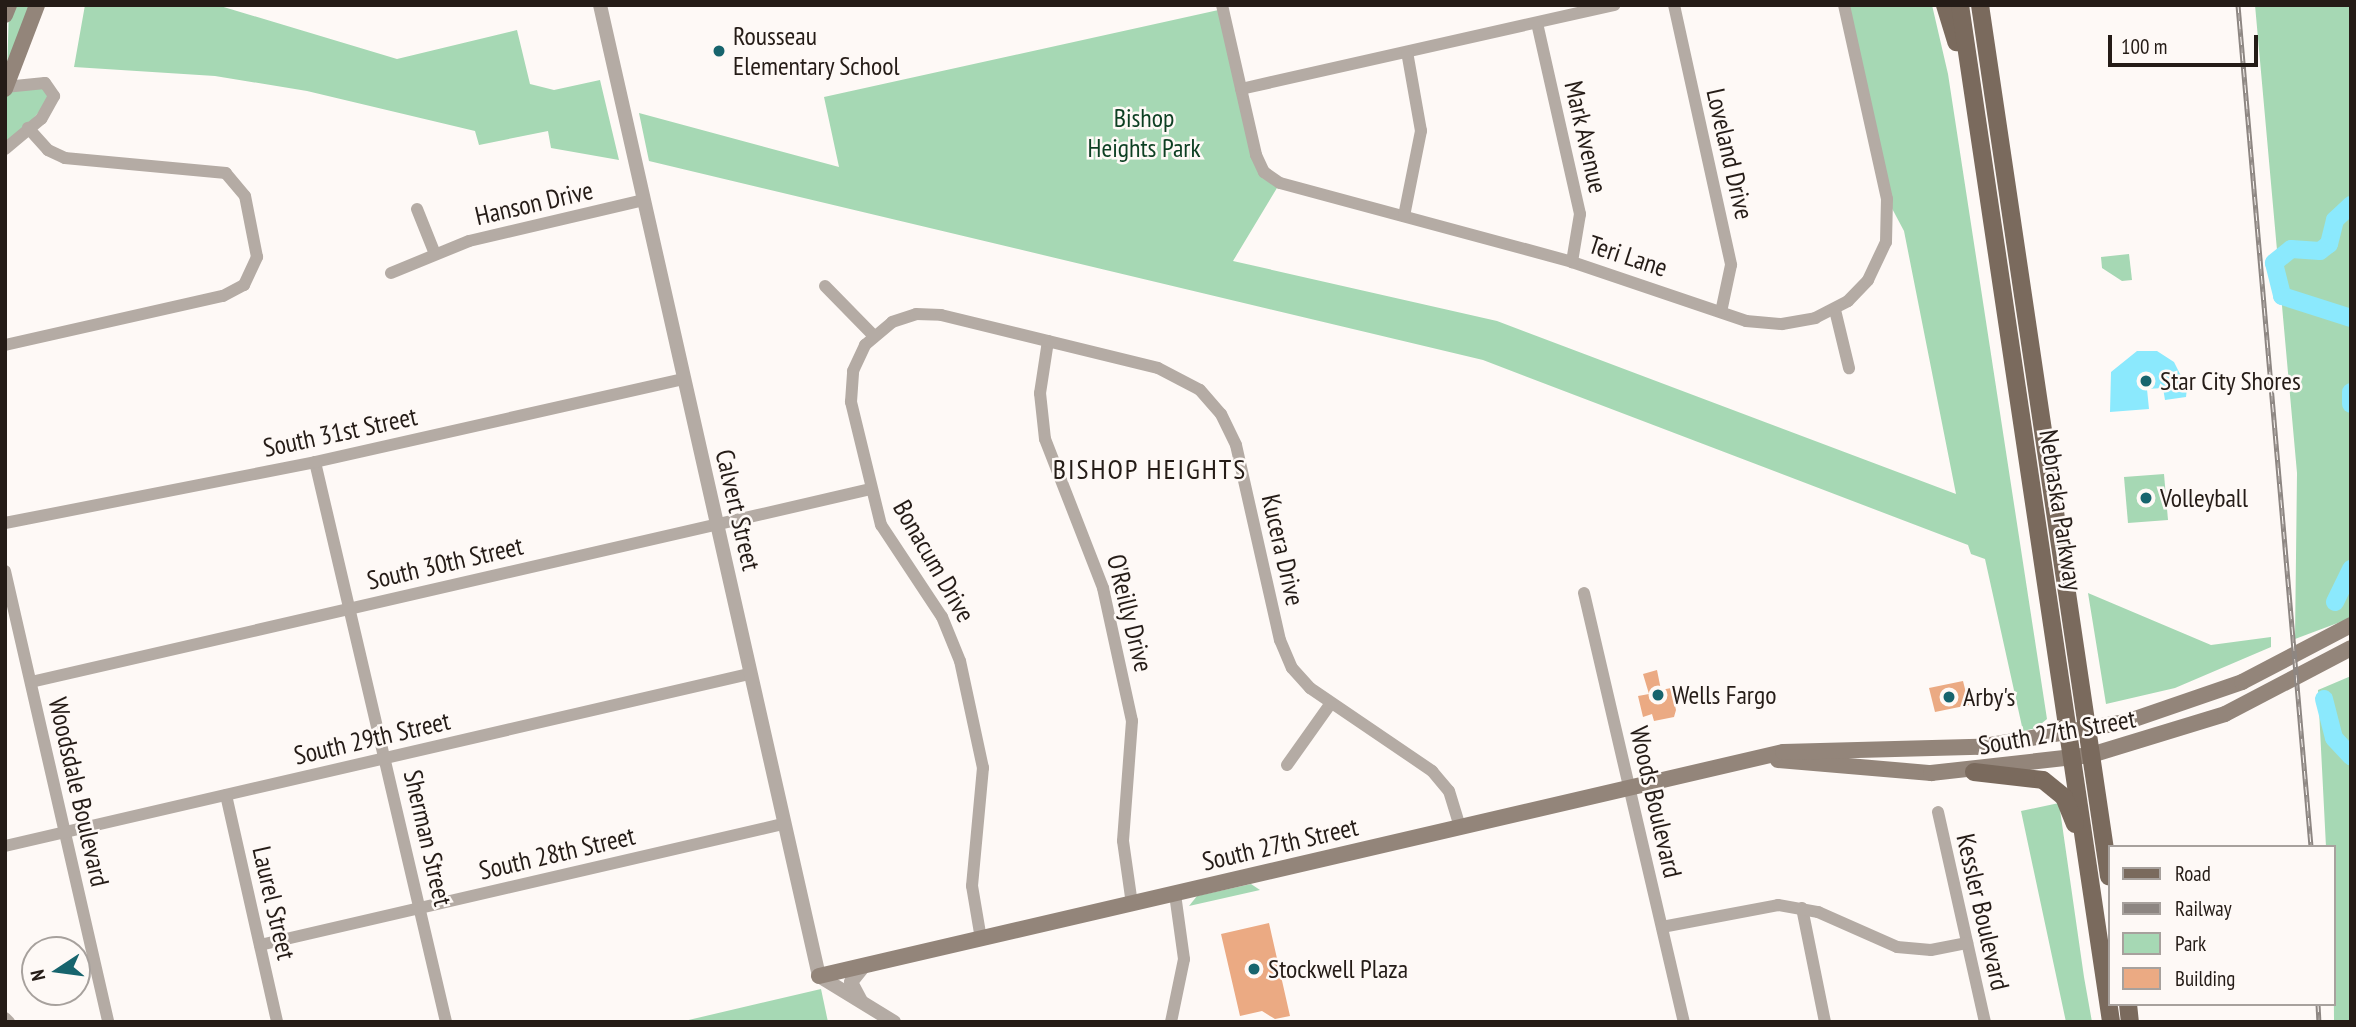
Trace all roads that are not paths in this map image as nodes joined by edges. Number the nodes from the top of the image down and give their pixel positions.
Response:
1 (9, 5) edge
2 (37, 5) edge
3 (600, 5) edge
4 (1222, 5) edge
5 (1615, 5) edge
6 (1674, 5) edge
7 (1844, 5) edge
8 (1945, 5) edge
9 (1960, 5) edge
10 (1980, 7) edge
11 (5, 15) edge
12 (1537, 23) junction
13 (1407, 52) junction
14 (6, 88) edge
15 (1241, 89) junction
16 (28, 128) junction
17 (5, 149) edge
18 (1981, 151) junction
19 (644, 200) junction
20 (417, 209) dead end
21 (1404, 216) junction
22 (435, 254) junction
23 (1572, 262) junction
24 (391, 273) dead end
25 (825, 286) dead end
26 (1835, 310) junction
27 (1721, 312) junction
28 (874, 336) junction
29 (1048, 341) junction
30 (5, 345) edge
31 (1849, 368) dead end
32 (683, 379) junction
33 (315, 462) junction
34 (871, 489) junction
35 (5, 523) edge
36 (716, 524) junction
37 (5, 571) edge
38 (1584, 593) dead end
39 (352, 608) junction
40 (2351, 625) edge
41 (2351, 648) edge
42 (749, 674) junction
43 (31, 682) junction
44 (1331, 703) junction
45 (2087, 729) junction
46 (2069, 733) junction
47 (1871, 748) junction
48 (2091, 755) junction
49 (386, 758) junction
50 (2072, 758) junction
51 (1751, 760) junction
52 (1287, 765) dead end
53 (1842, 766) junction
54 (1974, 772) junction
55 (1630, 788) junction
56 (226, 795) junction
57 (1938, 812) dead end
58 (783, 824) junction
59 (1460, 827) junction
60 (65, 832) junction
61 (5, 846) edge
62 (2108, 870) edge
63 (1175, 894) junction
64 (1132, 904) junction
65 (421, 908) junction
66 (1801, 908) junction
67 (2096, 921) junction
68 (1662, 927) junction
69 (981, 939) junction
70 (1967, 943) junction
71 (260, 945) junction
72 (865, 965) junction
73 (819, 976) junction
74 (863, 1002) junction
75 (2108, 1002) edge
76 (108, 1022) edge
77 (277, 1022) edge
78 (446, 1022) edge
79 (894, 1022) edge
80 (1171, 1022) edge
81 (1684, 1022) edge
82 (1825, 1022) edge
83 (1985, 1022) edge

1 - 11 main road
2 - 14 main road
3 - 19 street, Calvert Street
4 - 15 street
5 - 12 street
6 - 27 street, Loveland Drive
7 - 26 street
8 - 18 main road
9 - 18 main road, Nebraska Parkway
10 - 45 main road, Nebraska Parkway
12 - 13 street
12 - 23 street, Mark Avenue
13 - 15 street
13 - 21 street
14 - 16 street
15 - 21 street, Teri Lane
16 - 17 street
16 - 30 street
18 - 46 main road, Nebraska Parkway
19 - 22 street, Hanson Drive
19 - 32 street, Calvert Street
20 - 22 street
21 - 23 street, Teri Lane
22 - 24 street, Hanson Drive
23 - 27 street, Teri Lane
25 - 28 street
26 - 27 street, Teri Lane
26 - 31 street
28 - 29 street, Kucera Drive
28 - 34 street, Bonacum Drive
29 - 44 street, Kucera Drive
29 - 64 street, O'Reilly Drive
32 - 33 street, South 31st Street
32 - 36 street, Calvert Street
33 - 35 street, South 31st Street
33 - 39 street, Sherman Street
34 - 36 street, South 30th Street
34 - 69 street, Bonacum Drive
36 - 39 street, South 30th Street
36 - 42 street, Calvert Street
37 - 43 street, Woodsdale Boulevard
38 - 55 street, Woods Boulevard
39 - 43 street, South 30th Street
39 - 49 street, Sherman Street
40 - 45 main road, South 27th Street
41 - 48 main road, South 27th Street
42 - 49 street, South 29th Street
42 - 58 street, Calvert Street
43 - 60 street, Woodsdale Boulevard
44 - 52 street
44 - 59 street, Kucera Drive
45 - 46 main road, South 27th Street
45 - 48 main road, Nebraska Parkway
46 - 47 main road, South 27th Street
46 - 50 main road, Nebraska Parkway
47 - 51 main road, South 27th Street
47 - 53 main road
48 - 50 main road, South 27th Street
48 - 62 main road, Nebraska Parkway
49 - 56 street, South 29th Street
49 - 65 street, Sherman Street
50 - 54 main road, South 27th Street
50 - 67 main road, Nebraska Parkway
51 - 53 main road, South 27th Street
51 - 55 main road, South 27th Street
53 - 54 main road, South 27th Street
54 - 67 main road
55 - 59 main road, South 27th Street
55 - 68 street, Woods Boulevard
56 - 60 street, South 29th Street
56 - 71 street, Laurel Street
57 - 70 street, Kessler Boulevard
58 - 65 street, South 28th Street
58 - 73 street, Calvert Street
59 - 63 main road, South 27th Street
60 - 61 street, South 29th Street
60 - 76 street, Woodsdale Boulevard
63 - 64 main road, South 27th Street
63 - 80 street
64 - 69 main road, South 27th Street
65 - 71 street, South 28th Street
65 - 78 street, Sherman Street
66 - 68 street
66 - 70 street
66 - 82 street
67 - 75 main road, Nebraska Parkway
68 - 81 street, Woods Boulevard
69 - 72 main road, South 27th Street
70 - 83 street, Kessler Boulevard
71 - 77 street, Laurel Street
72 - 73 main road, South 27th Street
72 - 74 street
73 - 74 street
74 - 79 street

